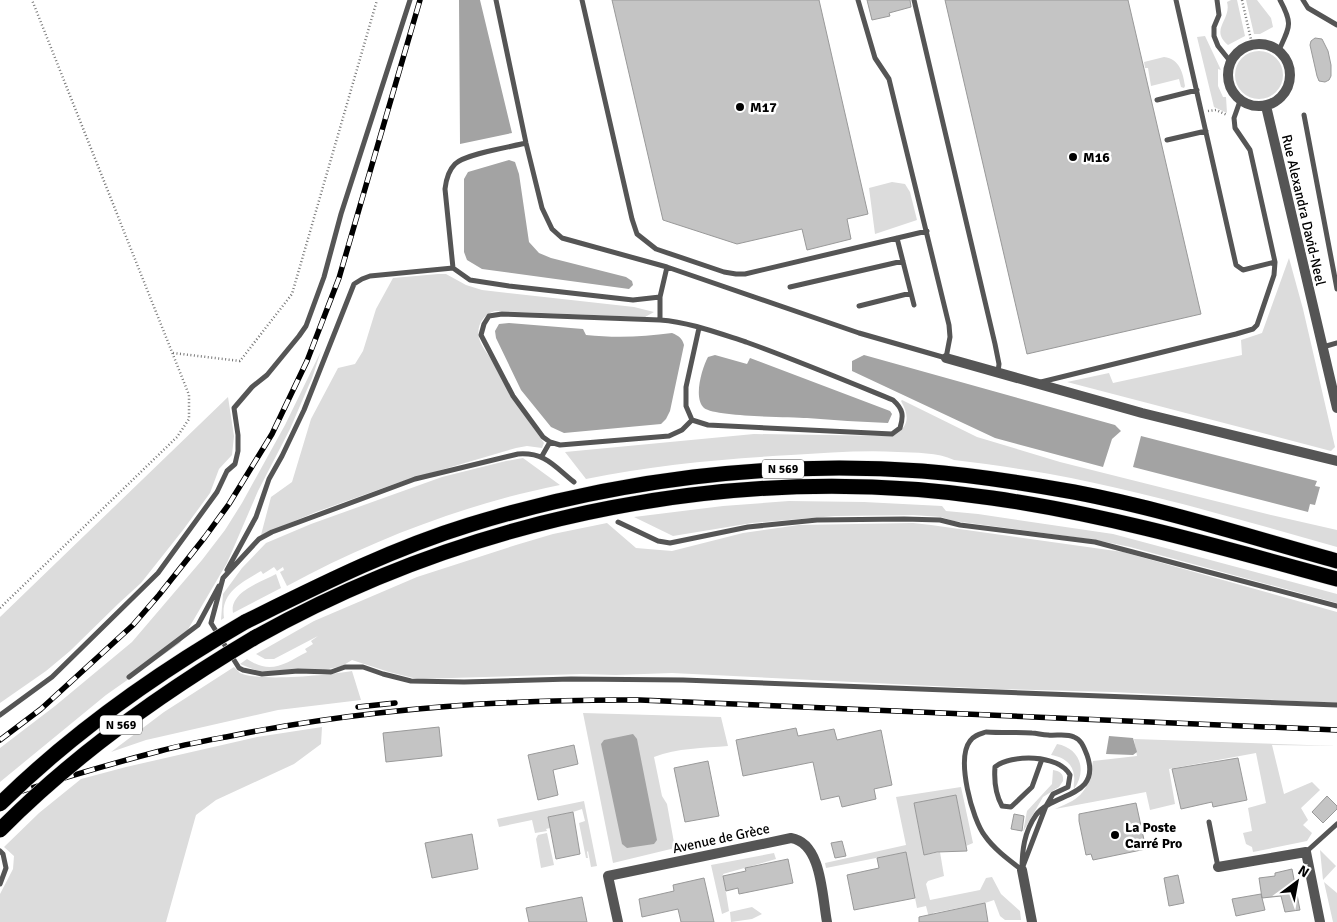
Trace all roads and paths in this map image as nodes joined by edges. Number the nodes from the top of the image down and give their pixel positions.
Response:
1 (32, 0) edge
2 (377, 0) edge
3 (410, 0) edge
4 (496, 0) edge
5 (582, 0) edge
6 (858, 0) edge
7 (914, 0) edge
8 (1176, 0) edge
9 (1217, 0) edge
10 (1242, 0) edge
11 (1280, 0) edge
12 (1303, 0) edge
13 (1337, 24) edge
14 (1252, 44) junction
15 (1279, 50) junction
16 (1230, 61) junction
17 (1197, 90) junction
18 (1157, 100) dead end
19 (1240, 101) junction
20 (1266, 106) junction
21 (1202, 113) junction
22 (1304, 115) dead end
23 (1234, 118) junction
24 (1206, 131) junction
25 (1166, 140) dead end
26 (526, 144) junction
27 (927, 231) junction
28 (897, 238) junction
29 (1334, 258) edge
30 (904, 261) junction
31 (1275, 262) junction
32 (667, 267) junction
33 (453, 268) junction
34 (790, 287) dead end
35 (1337, 289) edge
36 (911, 293) junction
37 (660, 297) junction
38 (914, 305) dead end
39 (859, 306) dead end
40 (660, 320) junction
41 (700, 328) junction
42 (1337, 343) edge
43 (1323, 347) junction
44 (172, 353) junction
45 (946, 358) junction
46 (998, 373) junction
47 (1035, 383) junction
48 (1337, 408) edge
49 (692, 420) junction
50 (550, 442) junction
51 (542, 456) junction
52 (1337, 461) edge
53 (574, 482) dead end
54 (618, 522) dead end
55 (1337, 561) edge
56 (223, 578) junction
57 (1337, 579) edge
58 (1337, 606) edge
59 (0, 608) edge
60 (129, 677) dead end
61 (1337, 705) edge
62 (0, 715) edge
63 (1042, 759) junction
64 (0, 804) edge
65 (1046, 806) junction
66 (1209, 822) dead end
67 (1337, 824) edge
68 (0, 830) edge
69 (0, 852) edge
70 (1306, 852) junction
71 (1218, 867) joint
72 (1022, 870) junction
73 (0, 884) edge
74 (618, 922) edge
75 (827, 922) edge
76 (1032, 922) edge
77 (1320, 922) edge

1 - 44 path
2 - 44 path
3 - 62 lane
4 - 26 lane
5 - 28 lane
6 - 27 lane
7 - 46 lane
8 - 17 lane
9 - 16 lane
10 - 14 path
11 - 15 lane
12 - 13 lane
14 - 15 street
14 - 16 street
15 - 20 street
16 - 19 street
17 - 18 lane
17 - 21 lane
19 - 20 street
19 - 23 lane
20 - 43 street, Rue Alexandra David-Neel
21 - 23 path
21 - 24 lane
22 - 29 lane
23 - 31 lane
24 - 25 lane
24 - 31 lane
26 - 32 lane
26 - 33 lane
27 - 28 lane
27 - 45 lane
28 - 30 lane
29 - 35 lane
30 - 34 lane
30 - 36 lane
31 - 47 lane
32 - 37 lane
32 - 45 lane
33 - 37 lane
33 - 56 lane
36 - 38 lane
36 - 39 lane
37 - 40 lane
40 - 41 lane
40 - 50 lane
41 - 49 lane
41 - 49 lane
42 - 43 lane
43 - 48 street, Rue Alexandra David-Neel
44 - 59 path
45 - 46 street
46 - 47 street
47 - 52 street
49 - 50 lane
50 - 51 lane
51 - 53 lane
51 - 56 lane
54 - 58 lane
55 - 64 highway, N 569, bridge
56 - 60 lane
56 - 61 lane
57 - 68 highway, N 569, bridge
63 - 63 lane
63 - 65 lane
65 - 72 lane
65 - 72 lane
65 - 72 lane
66 - 71 lane
67 - 70 lane
69 - 73 lane
70 - 71 street
70 - 77 street
72 - 76 street
74 - 75 street, Avenue de Grèce

